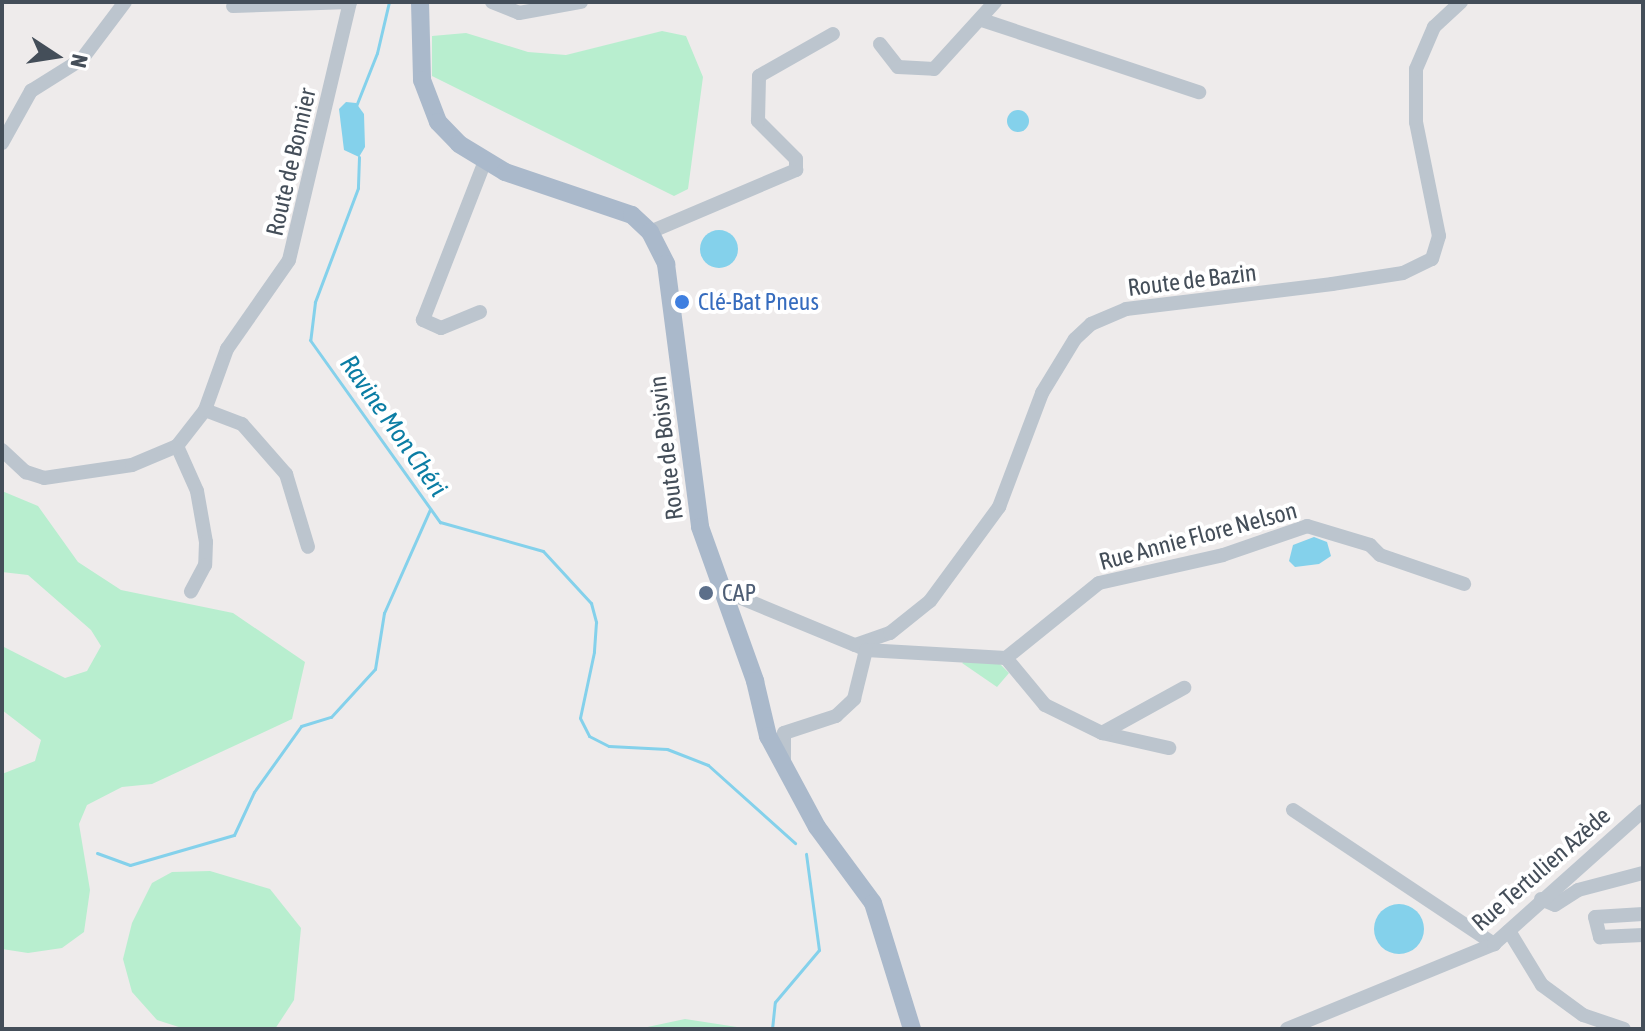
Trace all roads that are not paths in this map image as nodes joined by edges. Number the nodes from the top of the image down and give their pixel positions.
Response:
1 (125, 2) edge
2 (350, 2) edge
3 (420, 2) edge
4 (492, 2) edge
5 (581, 2) edge
6 (995, 2) edge
7 (1461, 2) edge
8 (233, 6) dead end
9 (982, 20) junction
10 (833, 34) dead end
11 (880, 44) dead end
12 (1199, 92) dead end
13 (2, 143) edge
14 (485, 161) junction
15 (650, 232) junction
16 (480, 312) dead end
17 (205, 410) junction
18 (177, 446) junction
19 (2, 450) edge
20 (308, 547) dead end
21 (1464, 584) dead end
22 (722, 590) junction
23 (191, 591) dead end
24 (861, 647) junction
25 (1006, 658) junction
26 (1184, 688) dead end
27 (1102, 733) junction
28 (1169, 748) dead end
29 (783, 766) junction
30 (1293, 810) dead end
31 (1643, 811) edge
32 (1643, 873) edge
33 (1541, 899) junction
34 (1643, 914) edge
35 (1509, 931) junction
36 (1643, 935) edge
37 (1494, 944) junction
38 (912, 1029) edge
39 (1287, 1029) edge
40 (1624, 1029) edge

1 - 13 street
2 - 8 street
2 - 17 street, Route de Bonnier
3 - 14 main road
4 - 5 street
6 - 9 street
7 - 24 street, Route de Bazin
9 - 11 street
9 - 12 street
10 - 15 street
14 - 15 main road
14 - 16 street
15 - 22 main road, Route de Boisvin
17 - 18 street, Route de Bonnier
17 - 20 street
18 - 19 street, Route de Bonnier
18 - 23 street
21 - 25 street, Rue Annie Flore Nelson
22 - 24 street
22 - 29 main road, Route de Boisvin
24 - 25 street
24 - 29 street
25 - 27 street
26 - 27 street
27 - 28 street
29 - 38 main road, Route de Boisvin
30 - 37 street
31 - 33 street, Rue Tertulien Azède
32 - 33 street
33 - 35 street, Rue Tertulien Azède
34 - 36 street
35 - 37 street, Rue Tertulien Azède
35 - 40 street
37 - 39 street, Rue Tertulien Azède

